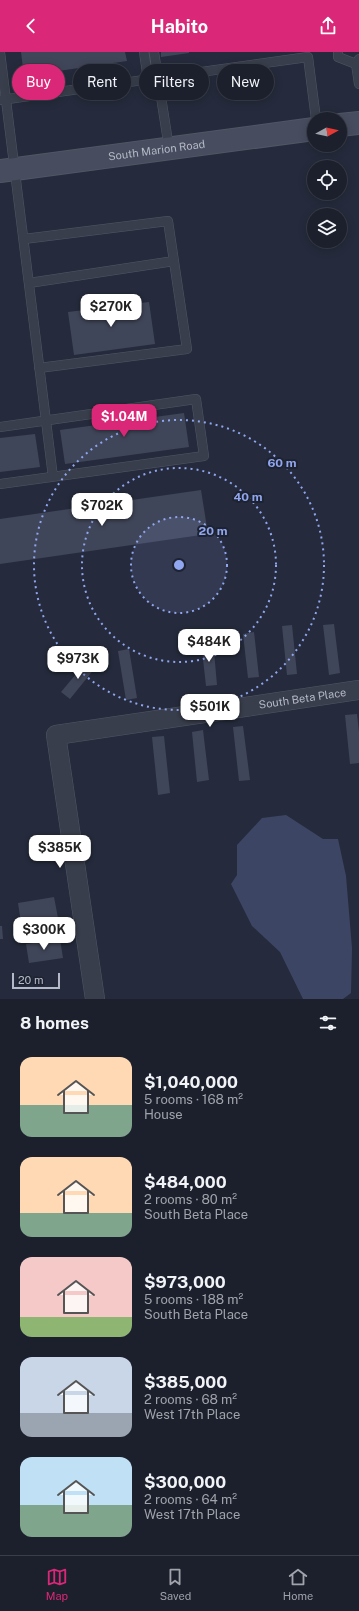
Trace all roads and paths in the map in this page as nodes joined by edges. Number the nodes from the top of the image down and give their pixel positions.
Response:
1 (0, 52) edge
2 (144, 52) edge
3 (154, 52) edge
4 (338, 52) edge
5 (358, 62) edge
6 (146, 64) edge
7 (156, 64) edge
8 (209, 72) edge
9 (139, 81) edge
10 (359, 84) edge
11 (3, 99) edge
12 (161, 100) edge
13 (315, 112) edge
14 (359, 123) edge
15 (347, 124) edge
16 (307, 130) edge
17 (169, 148) junction
18 (8, 170) edge
19 (24, 239) junction
20 (174, 261) junction
21 (29, 283) junction
22 (39, 368) junction
23 (46, 420) junction
24 (0, 427) edge
25 (53, 477) junction
26 (0, 484) edge
27 (359, 690) edge
28 (95, 999) edge

1 - 11 lane
2 - 6 lane
3 - 7 lane
4 - 5 lane
5 - 10 lane
8 - 13 lane
9 - 11 lane
11 - 18 lane
12 - 17 lane
14 - 15 main road
16 - 17 main road, South Marion Road
17 - 18 main road, South Marion Road
18 - 19 lane
19 - 20 lane
19 - 21 lane
20 - 21 lane
20 - 22 lane
21 - 22 lane
22 - 23 lane
23 - 24 lane
23 - 25 lane
23 - 25 lane
25 - 26 lane
27 - 28 street, South Beta Place

